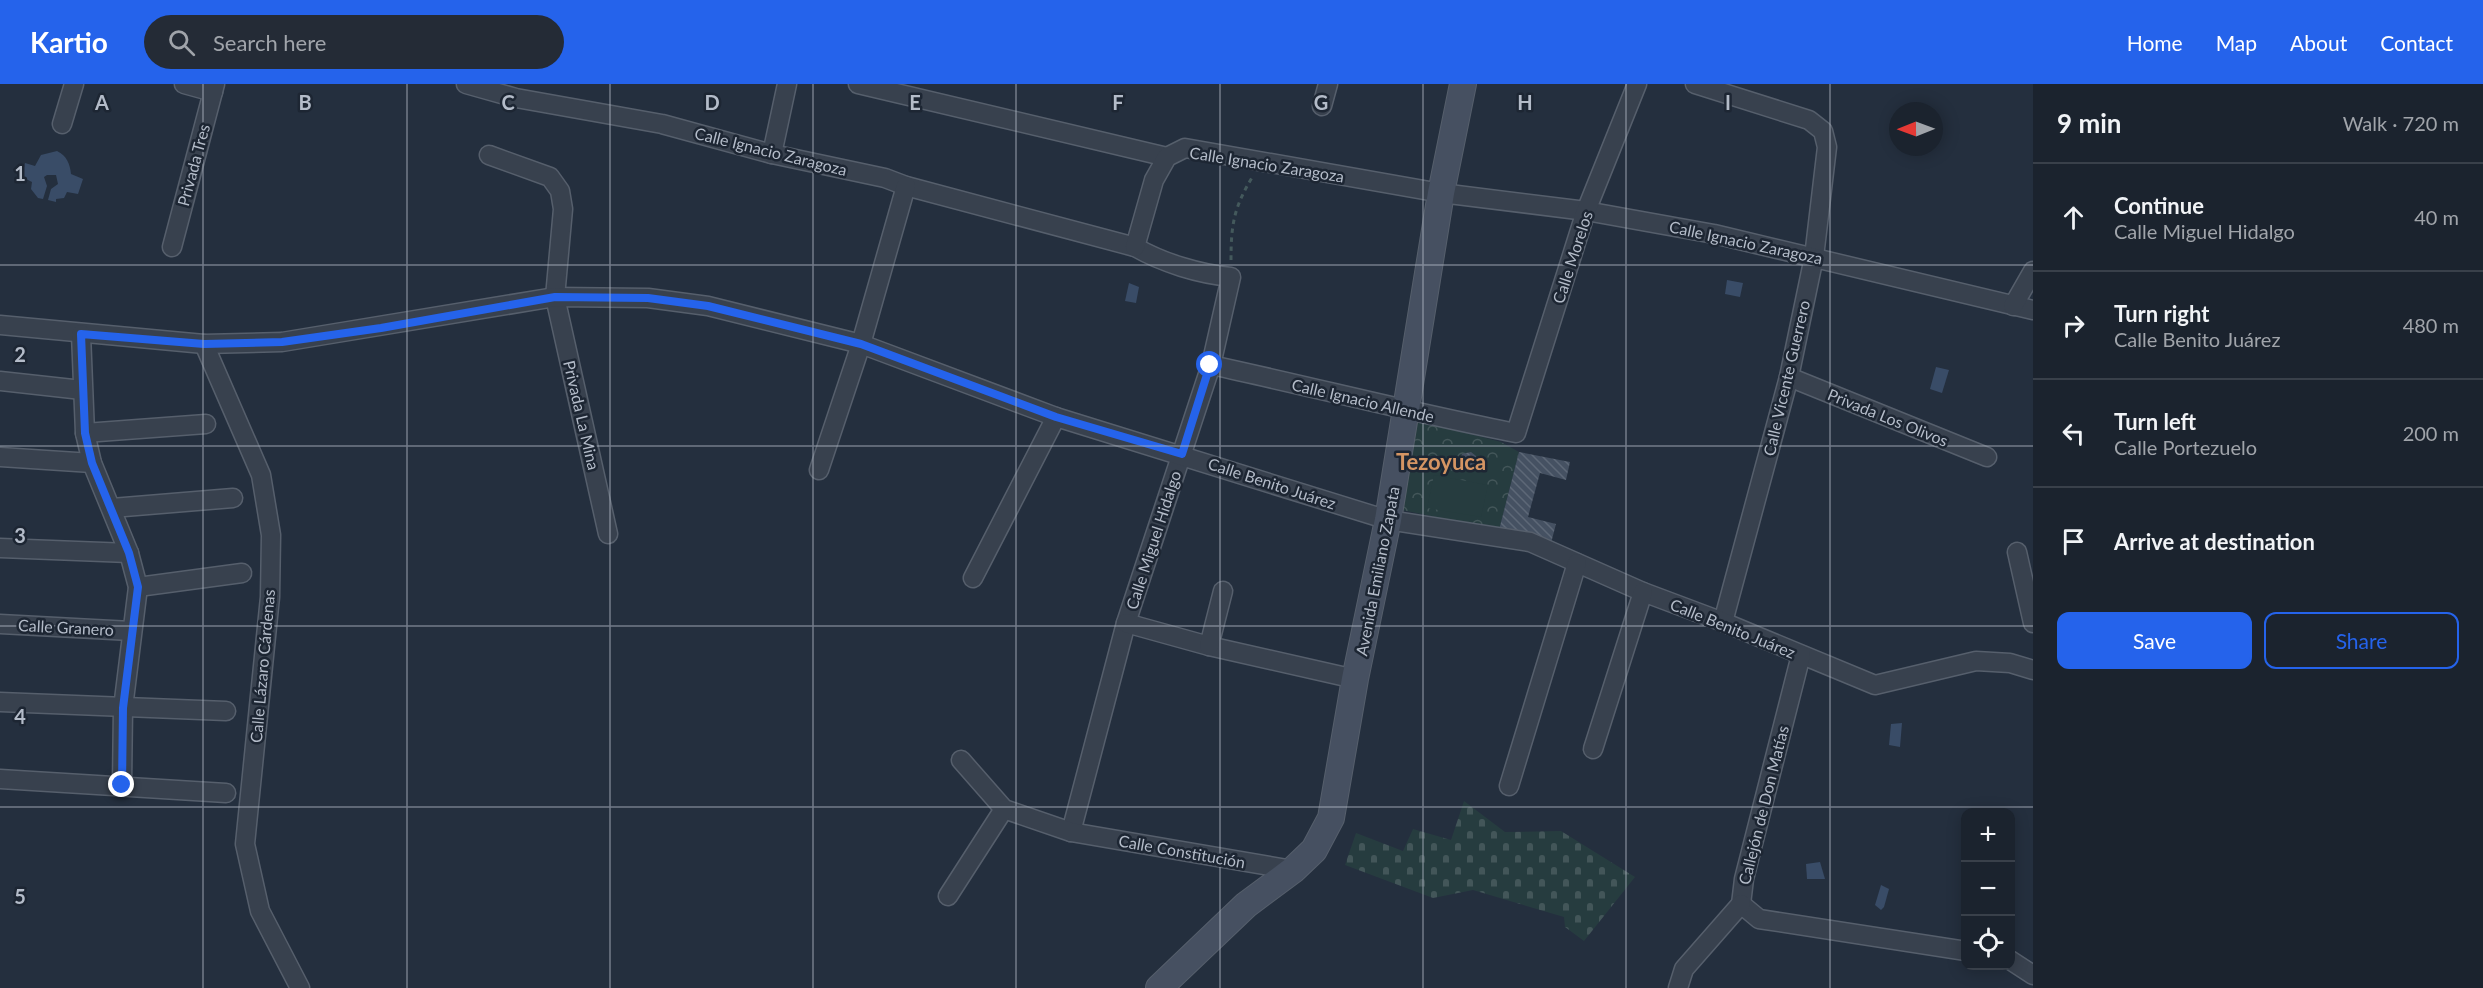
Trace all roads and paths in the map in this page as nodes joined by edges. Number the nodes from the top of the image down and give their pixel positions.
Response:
1 (74, 84) edge
2 (184, 84) edge
3 (466, 84) edge
4 (786, 84) edge
5 (858, 84) edge
6 (1328, 84) edge
7 (1463, 84) edge
8 (1637, 84) edge
9 (1695, 84) edge
10 (214, 88) edge
11 (1322, 106) dead end
12 (62, 124) dead end
13 (772, 154) junction
14 (489, 155) dead end
15 (1167, 157) junction
16 (1262, 162) junction
17 (906, 186) junction
18 (1441, 193) junction
19 (1586, 211) junction
20 (172, 247) dead end
21 (1135, 247) junction
22 (1814, 257) junction
23 (2033, 271) edge
24 (1231, 277) junction
25 (555, 297) junction
26 (2013, 306) junction
27 (2033, 310) edge
28 (0, 325) edge
29 (81, 334) junction
30 (204, 344) junction
31 (861, 344) junction
32 (1210, 365) junction
33 (1789, 377) junction
34 (0, 381) edge
35 (82, 390) junction
36 (1406, 411) junction
37 (1056, 417) junction
38 (207, 424) dead end
39 (85, 433) junction
40 (1516, 433) joint
41 (1182, 454) junction
42 (0, 457) edge
43 (1987, 457) dead end
44 (92, 463) junction
45 (819, 470) dead end
46 (233, 498) dead end
47 (112, 508) junction
48 (1388, 520) junction
49 (608, 534) dead end
50 (0, 548) edge
51 (2018, 552) dead end
52 (129, 553) junction
53 (1577, 563) junction
54 (242, 573) dead end
55 (973, 578) dead end
56 (138, 587) junction
57 (1222, 591) dead end
58 (1643, 592) junction
59 (1723, 622) junction
60 (1126, 623) junction
61 (2033, 623) edge
62 (0, 624) edge
63 (131, 631) junction
64 (1209, 646) junction
65 (1801, 655) junction
66 (2033, 670) edge
67 (1355, 679) junction
68 (0, 702) edge
69 (123, 708) junction
70 (226, 711) dead end
71 (1593, 749) dead end
72 (961, 760) dead end
73 (0, 779) edge
74 (122, 785) junction
75 (1509, 786) dead end
76 (226, 793) dead end
77 (1004, 809) junction
78 (1071, 831) junction
79 (1293, 870) junction
80 (948, 896) dead end
81 (1741, 904) junction
82 (1961, 950) edge
83 (2015, 963) edge
84 (2033, 975) edge
85 (300, 988) edge
86 (1159, 988) edge
87 (1678, 988) edge

1 - 12 street
2 - 10 street
3 - 13 street, Calle Ignacio Zaragoza
4 - 13 street
5 - 15 street
6 - 11 street
7 - 18 street, Avenida Emiliano Zapata
8 - 19 street, Calle Morelos
9 - 22 street, Calle Vicente Guerrero
10 - 20 street, Privada Tres
13 - 17 street, Calle Ignacio Zaragoza
14 - 25 street, Privada La Mina
15 - 16 street, Calle Ignacio Zaragoza
15 - 21 street, Calle Ignacio Zaragoza
16 - 18 street, Calle Ignacio Zaragoza
16 - 24 path
17 - 21 street, Calle Ignacio Zaragoza
17 - 31 street
18 - 19 street, Calle Ignacio Zaragoza
18 - 36 street, Avenida Emiliano Zapata
19 - 22 street, Calle Ignacio Zaragoza
19 - 40 street, Calle Morelos
21 - 24 street
22 - 26 street, Calle Ignacio Zaragoza
22 - 33 street, Calle Vicente Guerrero
23 - 26 street
24 - 32 street, Calle Miguel Hidalgo
25 - 30 street, Calle Benito Juárez
25 - 31 street, Calle Benito Juárez
25 - 49 street, Privada La Mina
26 - 27 street, Calle Ignacio Zaragoza
28 - 29 street, Calle Benito Juárez
29 - 30 street, Calle Benito Juárez
29 - 35 street
30 - 85 street, Calle Lázaro Cárdenas
31 - 37 street, Calle Benito Juárez
31 - 45 street
32 - 36 street, Calle Ignacio Allende
32 - 41 street, Calle Miguel Hidalgo
33 - 43 street, Privada Los Olivos
33 - 59 street, Calle Vicente Guerrero
34 - 35 street
35 - 39 street
36 - 40 street, Calle Ignacio Allende
36 - 48 street, Avenida Emiliano Zapata
37 - 41 street, Calle Benito Juárez
37 - 55 street
38 - 39 street
39 - 44 street
41 - 48 street, Calle Benito Juárez
41 - 60 street, Calle Miguel Hidalgo
42 - 44 street
44 - 47 street
46 - 47 street
47 - 52 street
48 - 53 street, Calle Benito Juárez
48 - 67 street, Avenida Emiliano Zapata
50 - 52 street
51 - 61 street
52 - 56 street
53 - 58 street, Calle Benito Juárez
53 - 75 street
54 - 56 street
56 - 63 street
57 - 64 street
58 - 59 street, Calle Benito Juárez
58 - 71 street
59 - 65 street, Calle Benito Juárez
60 - 64 street, Calle Miguel Hidalgo
60 - 78 street, Calle Miguel Hidalgo
62 - 63 street, Calle Granero
63 - 69 street
64 - 67 street, Calle Miguel Hidalgo
65 - 66 street, Calle Benito Juárez
65 - 81 street, Callejón de Don Matías
67 - 79 street, Avenida Emiliano Zapata
68 - 69 street
69 - 70 street
69 - 74 street
72 - 77 street
73 - 74 street
74 - 76 street
77 - 78 street, Calle Constitución
77 - 80 street
78 - 79 street, Calle Constitución
79 - 86 street, Avenida Emiliano Zapata
81 - 82 street, Callejón de Don Matías
81 - 87 street
83 - 84 street

